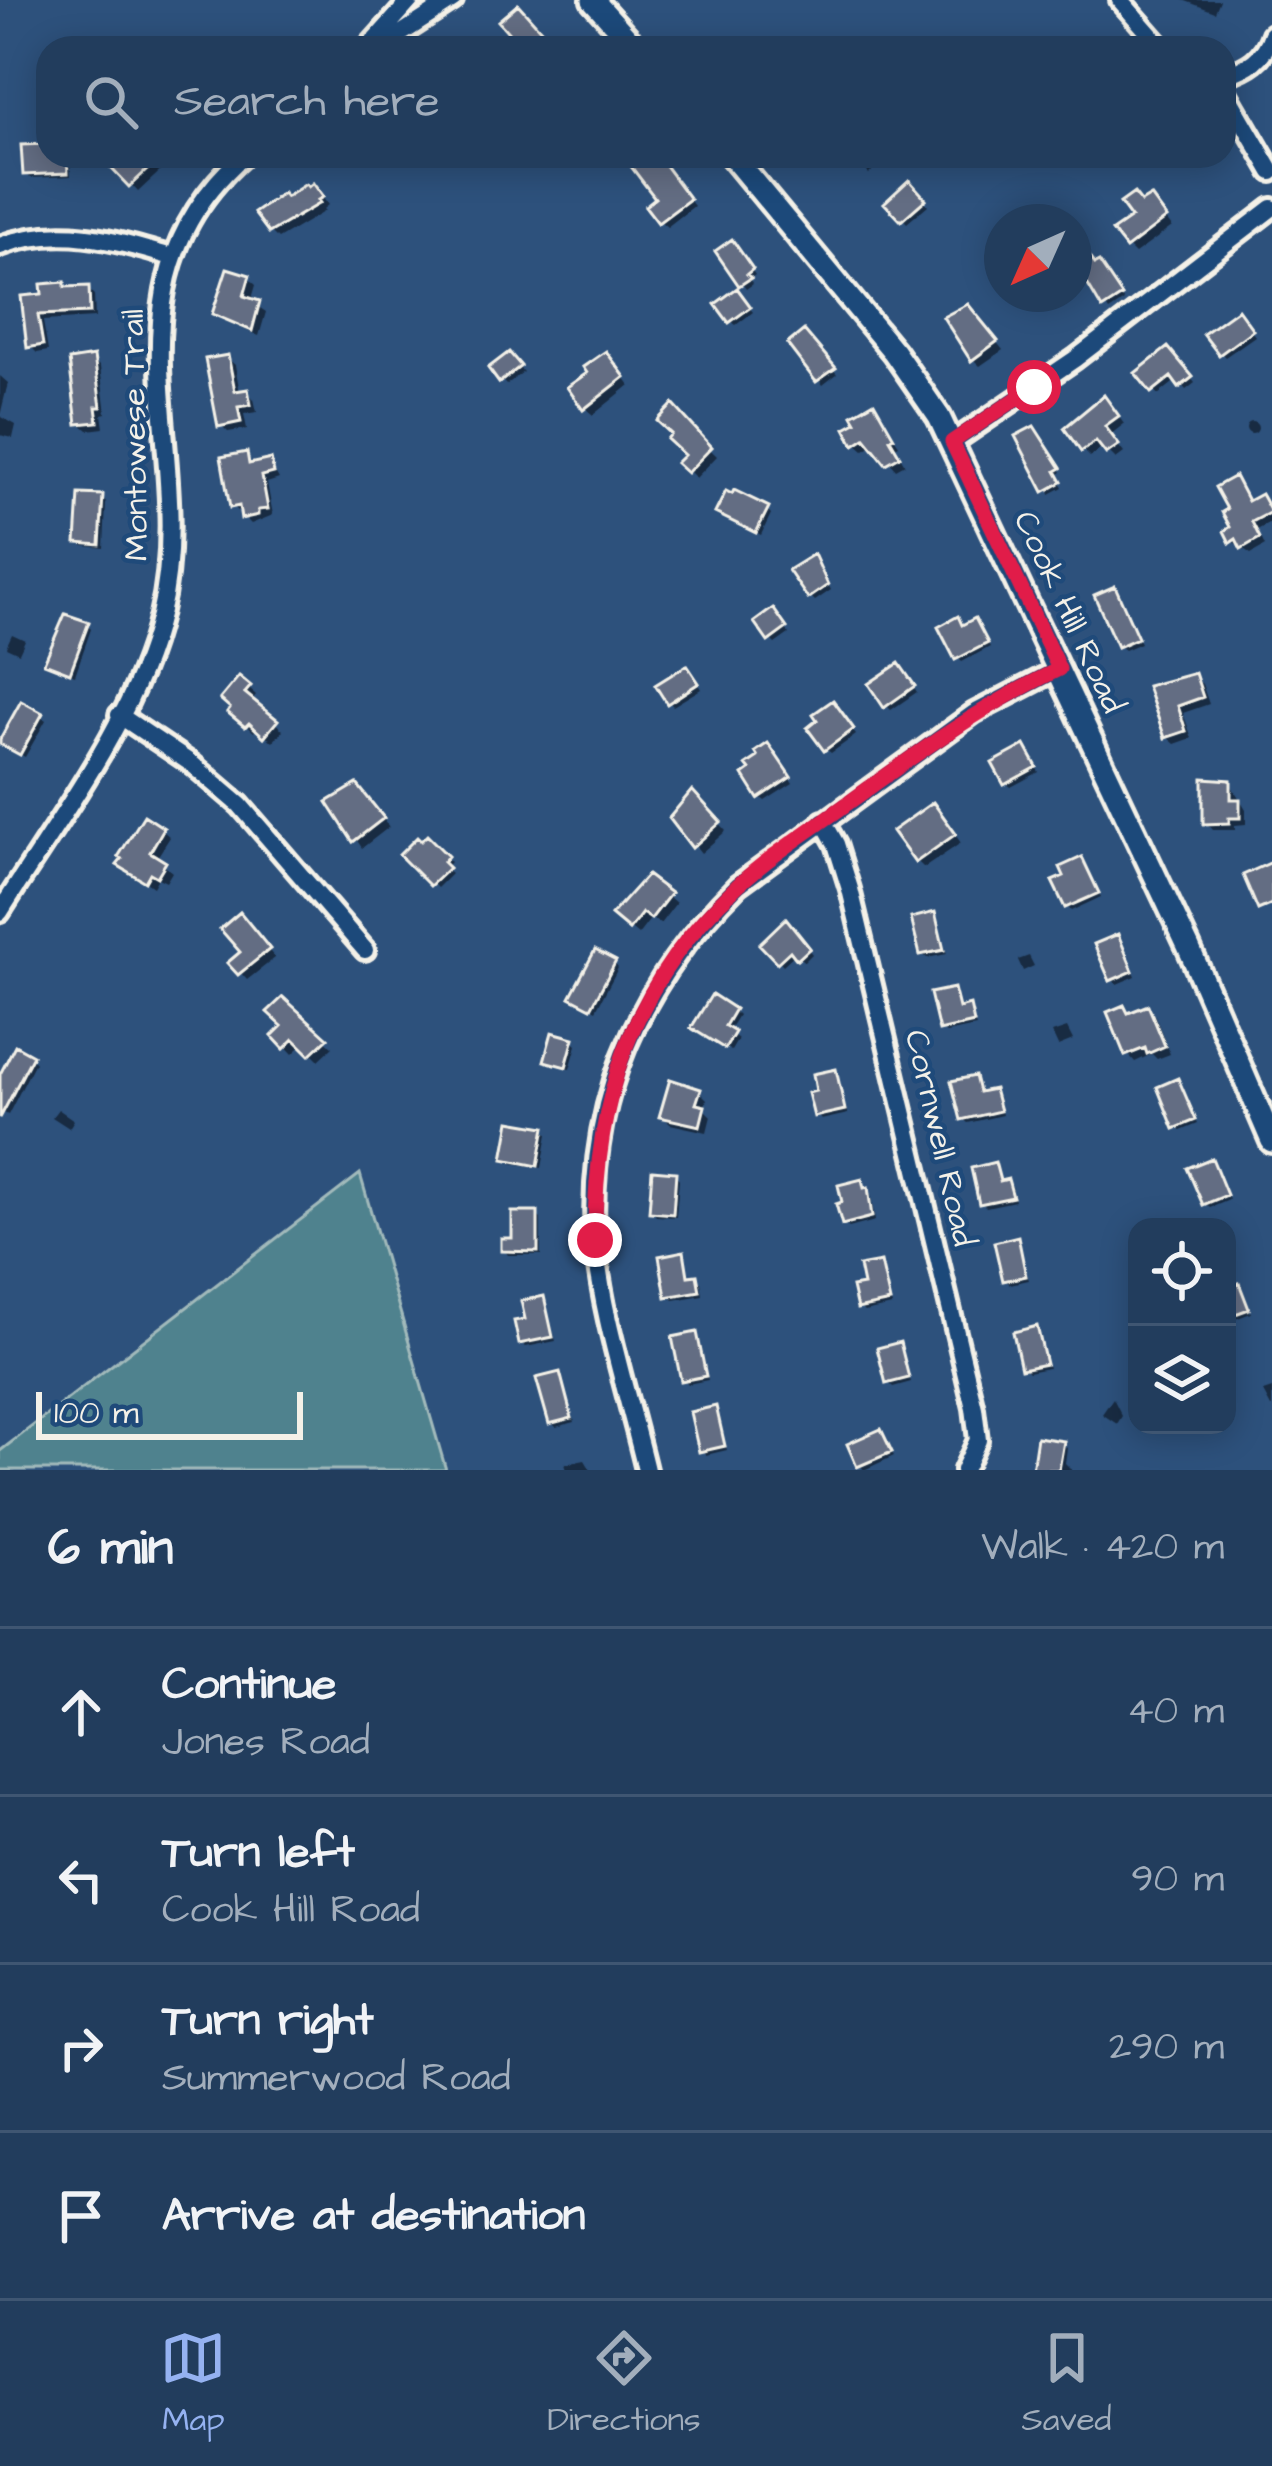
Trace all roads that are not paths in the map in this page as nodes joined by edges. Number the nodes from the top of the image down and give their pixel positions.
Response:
1 (411, 0) edge
2 (453, 0) edge
3 (593, 0) edge
4 (1120, 0) edge
5 (1272, 34) edge
6 (379, 36) edge
7 (398, 36) edge
8 (625, 36) edge
9 (1152, 36) edge
10 (1236, 72) edge
11 (1236, 110) edge
12 (231, 168) edge
13 (742, 168) edge
14 (1272, 172) edge
15 (1272, 208) edge
16 (0, 246) edge
17 (172, 257) junction
18 (952, 442) junction
19 (1059, 669) junction
20 (119, 715) junction
21 (823, 821) junction
22 (0, 912) edge
23 (365, 950) dead end
24 (1272, 1141) edge
25 (646, 1470) edge
26 (964, 1470) edge

1 - 6 street
2 - 7 street
3 - 8 street
4 - 9 street
5 - 10 street
11 - 14 street
12 - 17 street, Montowese Trail
13 - 18 street, Cook Hill Road
15 - 18 street
16 - 17 street
17 - 20 street, Montowese Trail
18 - 19 street, Cook Hill Road
19 - 21 street
19 - 24 street, Cook Hill Road
20 - 22 street, Montowese Trail
20 - 23 street
21 - 25 street
21 - 26 street, Cornwell Road

